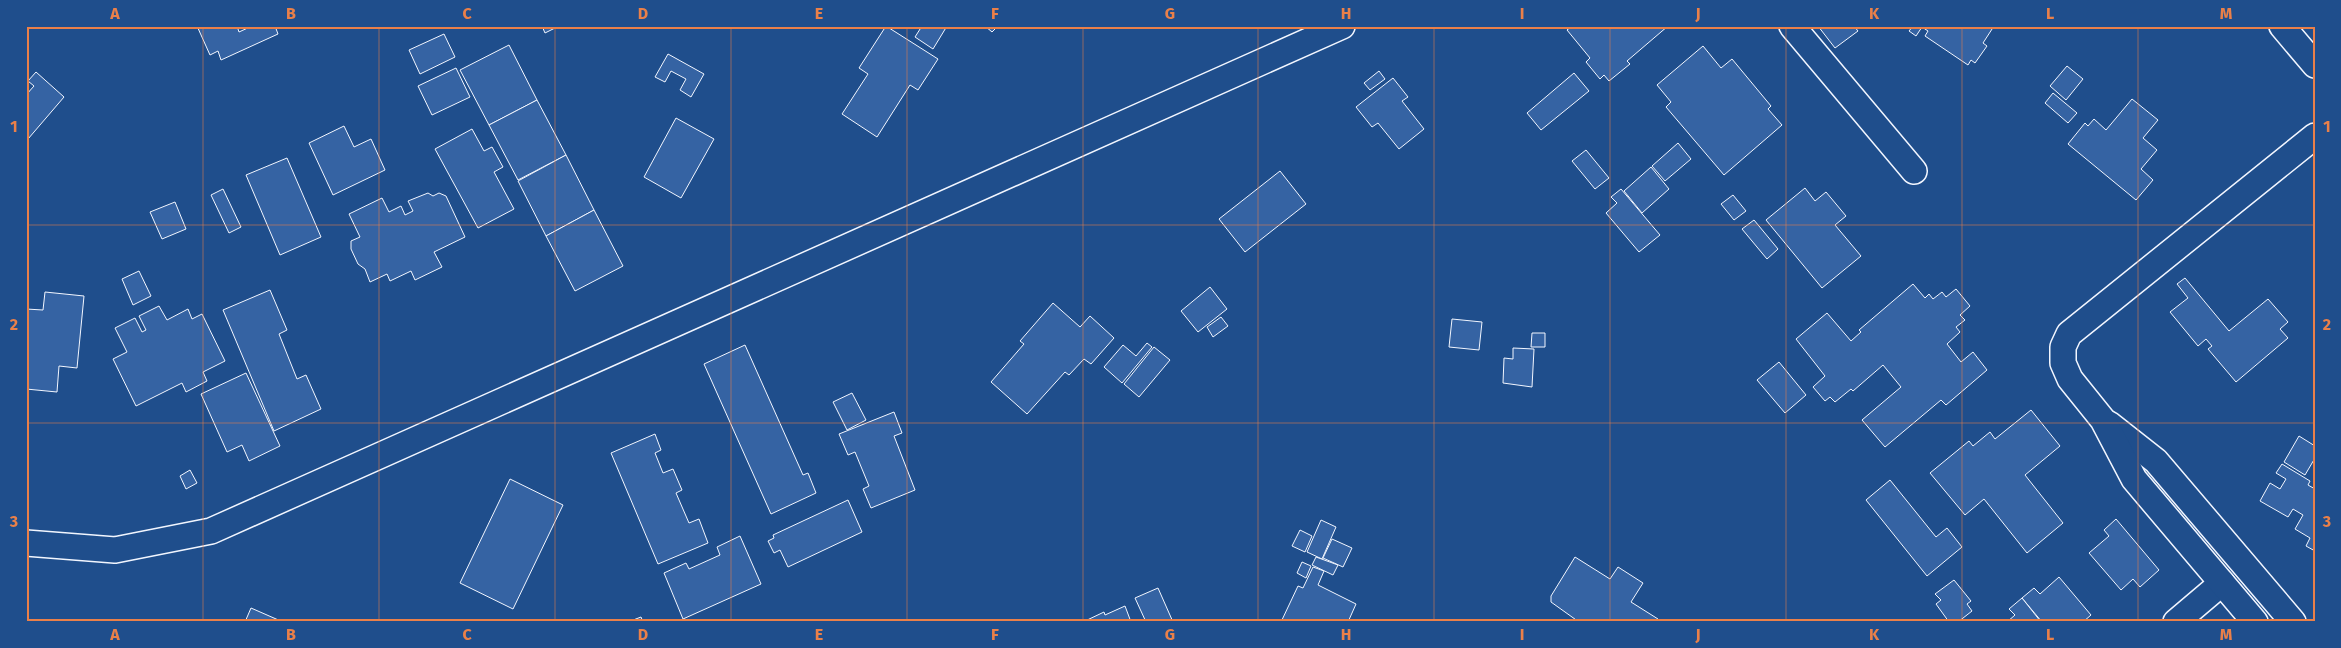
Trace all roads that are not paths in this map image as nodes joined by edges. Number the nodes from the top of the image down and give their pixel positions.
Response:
1 (1342, 26) edge
2 (1792, 26) edge
3 (2282, 26) edge
4 (2315, 65) edge
5 (2315, 136) edge
6 (1914, 171) dead end
7 (2103, 420) junction
8 (26, 543) edge
9 (2222, 583) junction
10 (2176, 622) edge
11 (2255, 622) edge
12 (2293, 622) edge

1 - 8 street
2 - 6 street
3 - 4 street
5 - 7 street
7 - 9 street
7 - 12 street
9 - 10 street
9 - 11 street

